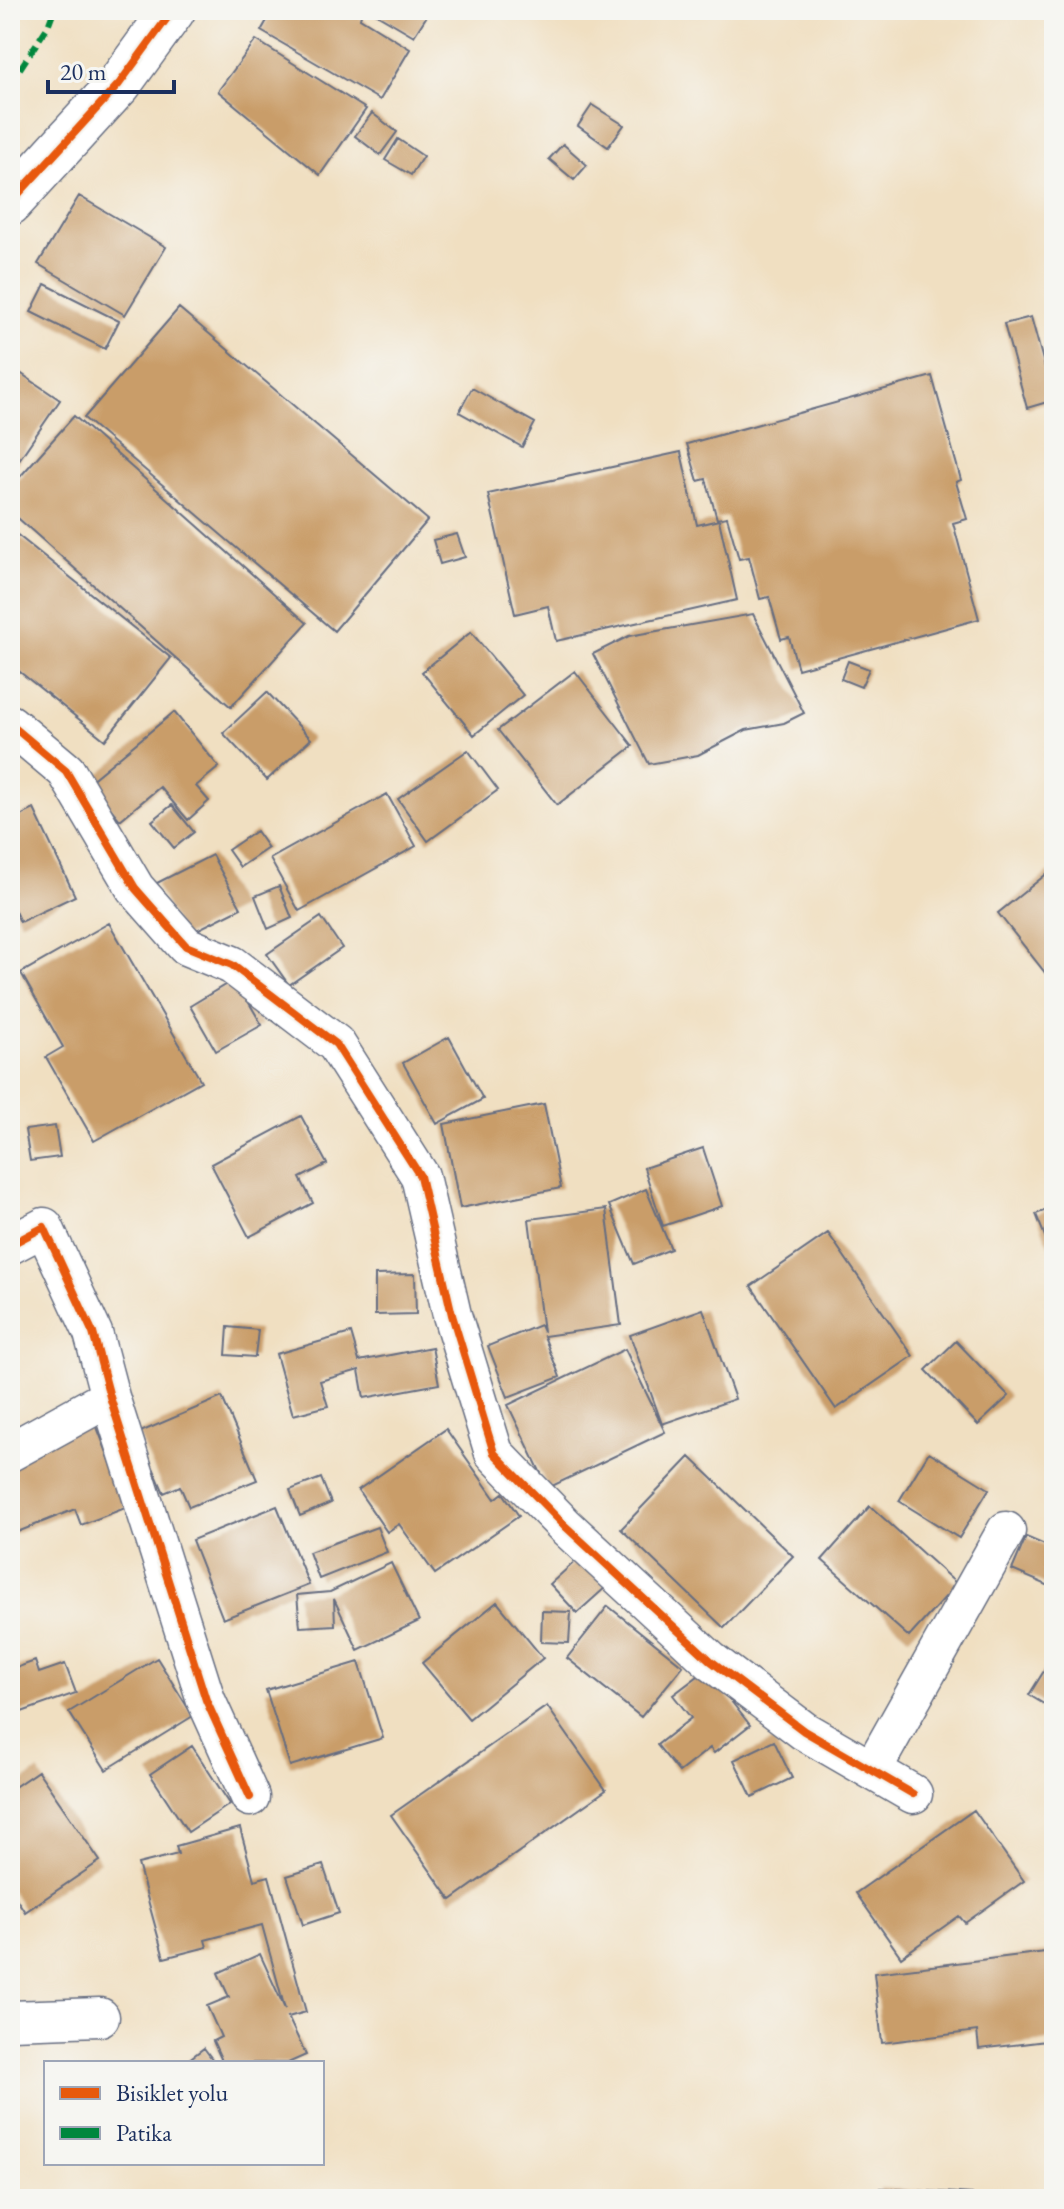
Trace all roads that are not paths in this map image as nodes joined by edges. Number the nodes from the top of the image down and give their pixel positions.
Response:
1 (173, 10) edge
2 (10, 203) edge
3 (10, 724) edge
4 (10, 1245) edge
5 (110, 1397) junction
6 (10, 1452) edge
7 (1006, 1531) dead end
8 (872, 1770) junction
9 (913, 1794) dead end
10 (250, 1797) dead end
11 (100, 2017) dead end
12 (10, 2020) edge

1 - 2 street
3 - 8 street
4 - 5 street
5 - 6 street
5 - 10 street
7 - 8 street
8 - 9 street
11 - 12 street

